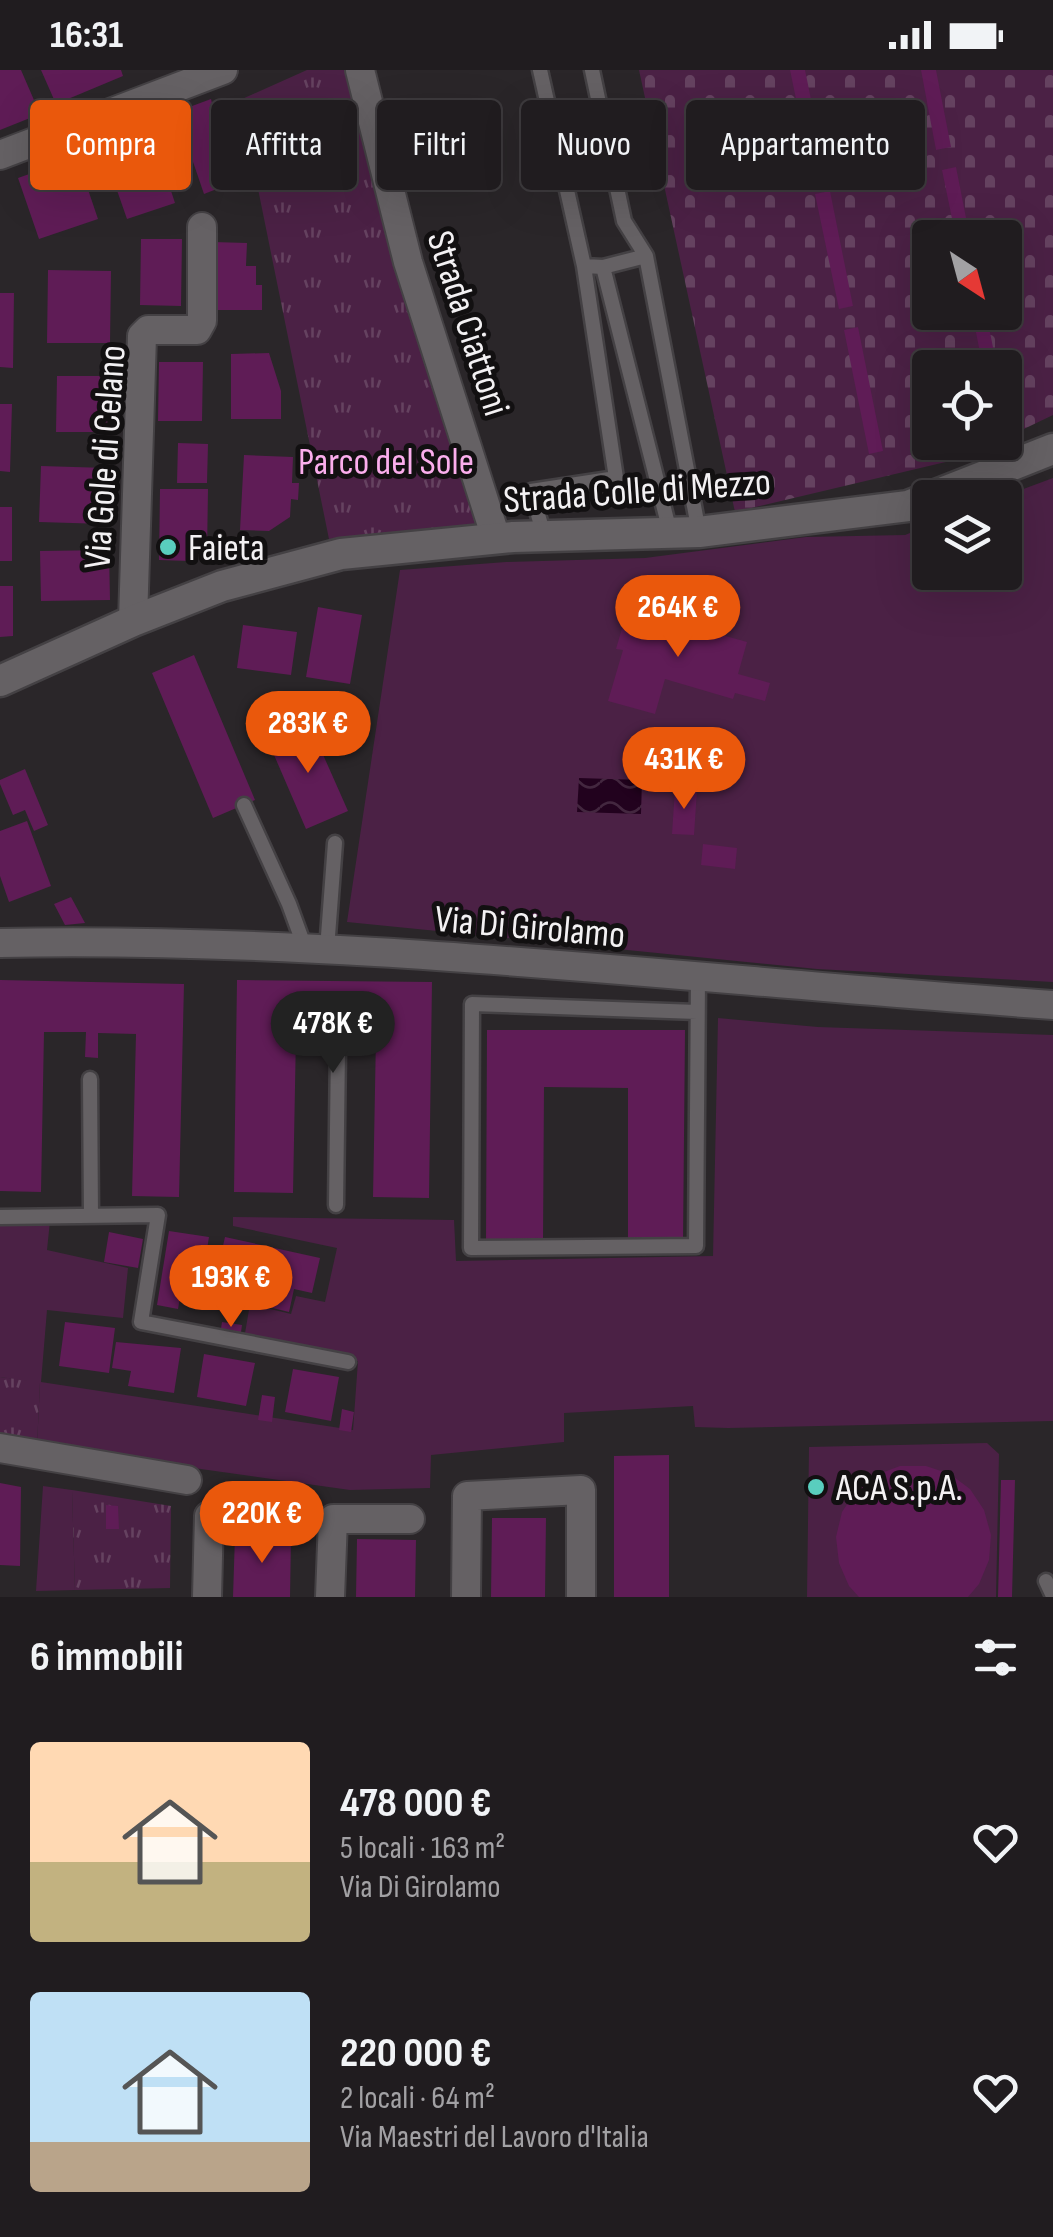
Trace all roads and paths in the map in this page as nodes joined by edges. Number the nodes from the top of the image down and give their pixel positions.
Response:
1 (223, 70) edge
2 (360, 70) edge
3 (540, 70) edge
4 (592, 70) edge
5 (0, 155) edge
6 (202, 227) dead end
7 (646, 256) junction
8 (584, 266) junction
9 (603, 266) junction
10 (1053, 449) edge
11 (684, 533) junction
12 (544, 535) junction
13 (496, 538) junction
14 (132, 620) junction
15 (0, 681) edge
16 (244, 805) dead end
17 (335, 843) dead end
18 (0, 942) edge
19 (316, 948) junction
20 (698, 978) junction
21 (1053, 1004) edge
22 (697, 1012) junction
23 (338, 1048) dead end
24 (90, 1079) dead end
25 (336, 1206) dead end
26 (90, 1216) junction
27 (0, 1218) edge
28 (348, 1362) dead end
29 (0, 1448) edge
30 (187, 1480) dead end
31 (279, 1516) dead end
32 (410, 1518) dead end
33 (207, 1597) edge
34 (330, 1597) edge
35 (466, 1597) edge
36 (581, 1597) edge

1 - 5 street
2 - 13 street, Strada Ciattoni
3 - 8 lane
4 - 7 lane
6 - 14 street, Via Gole di Celano
7 - 9 lane
7 - 11 lane
8 - 9 lane
8 - 12 lane
9 - 11 lane
10 - 11 street, Strada Colle di Mezzo
11 - 12 street, Strada Colle di Mezzo
12 - 13 street, Strada Colle di Mezzo
13 - 14 street, Strada Colle di Mezzo
14 - 15 street, Strada Colle di Mezzo
16 - 19 lane
17 - 19 lane
18 - 19 street, Via Di Girolamo
19 - 20 street, Via Di Girolamo
20 - 21 street, Via Di Girolamo
20 - 22 lane
22 - 22 lane
23 - 25 lane
24 - 26 lane
26 - 27 lane
26 - 28 lane
29 - 30 street
31 - 33 street
32 - 34 street
35 - 36 street

